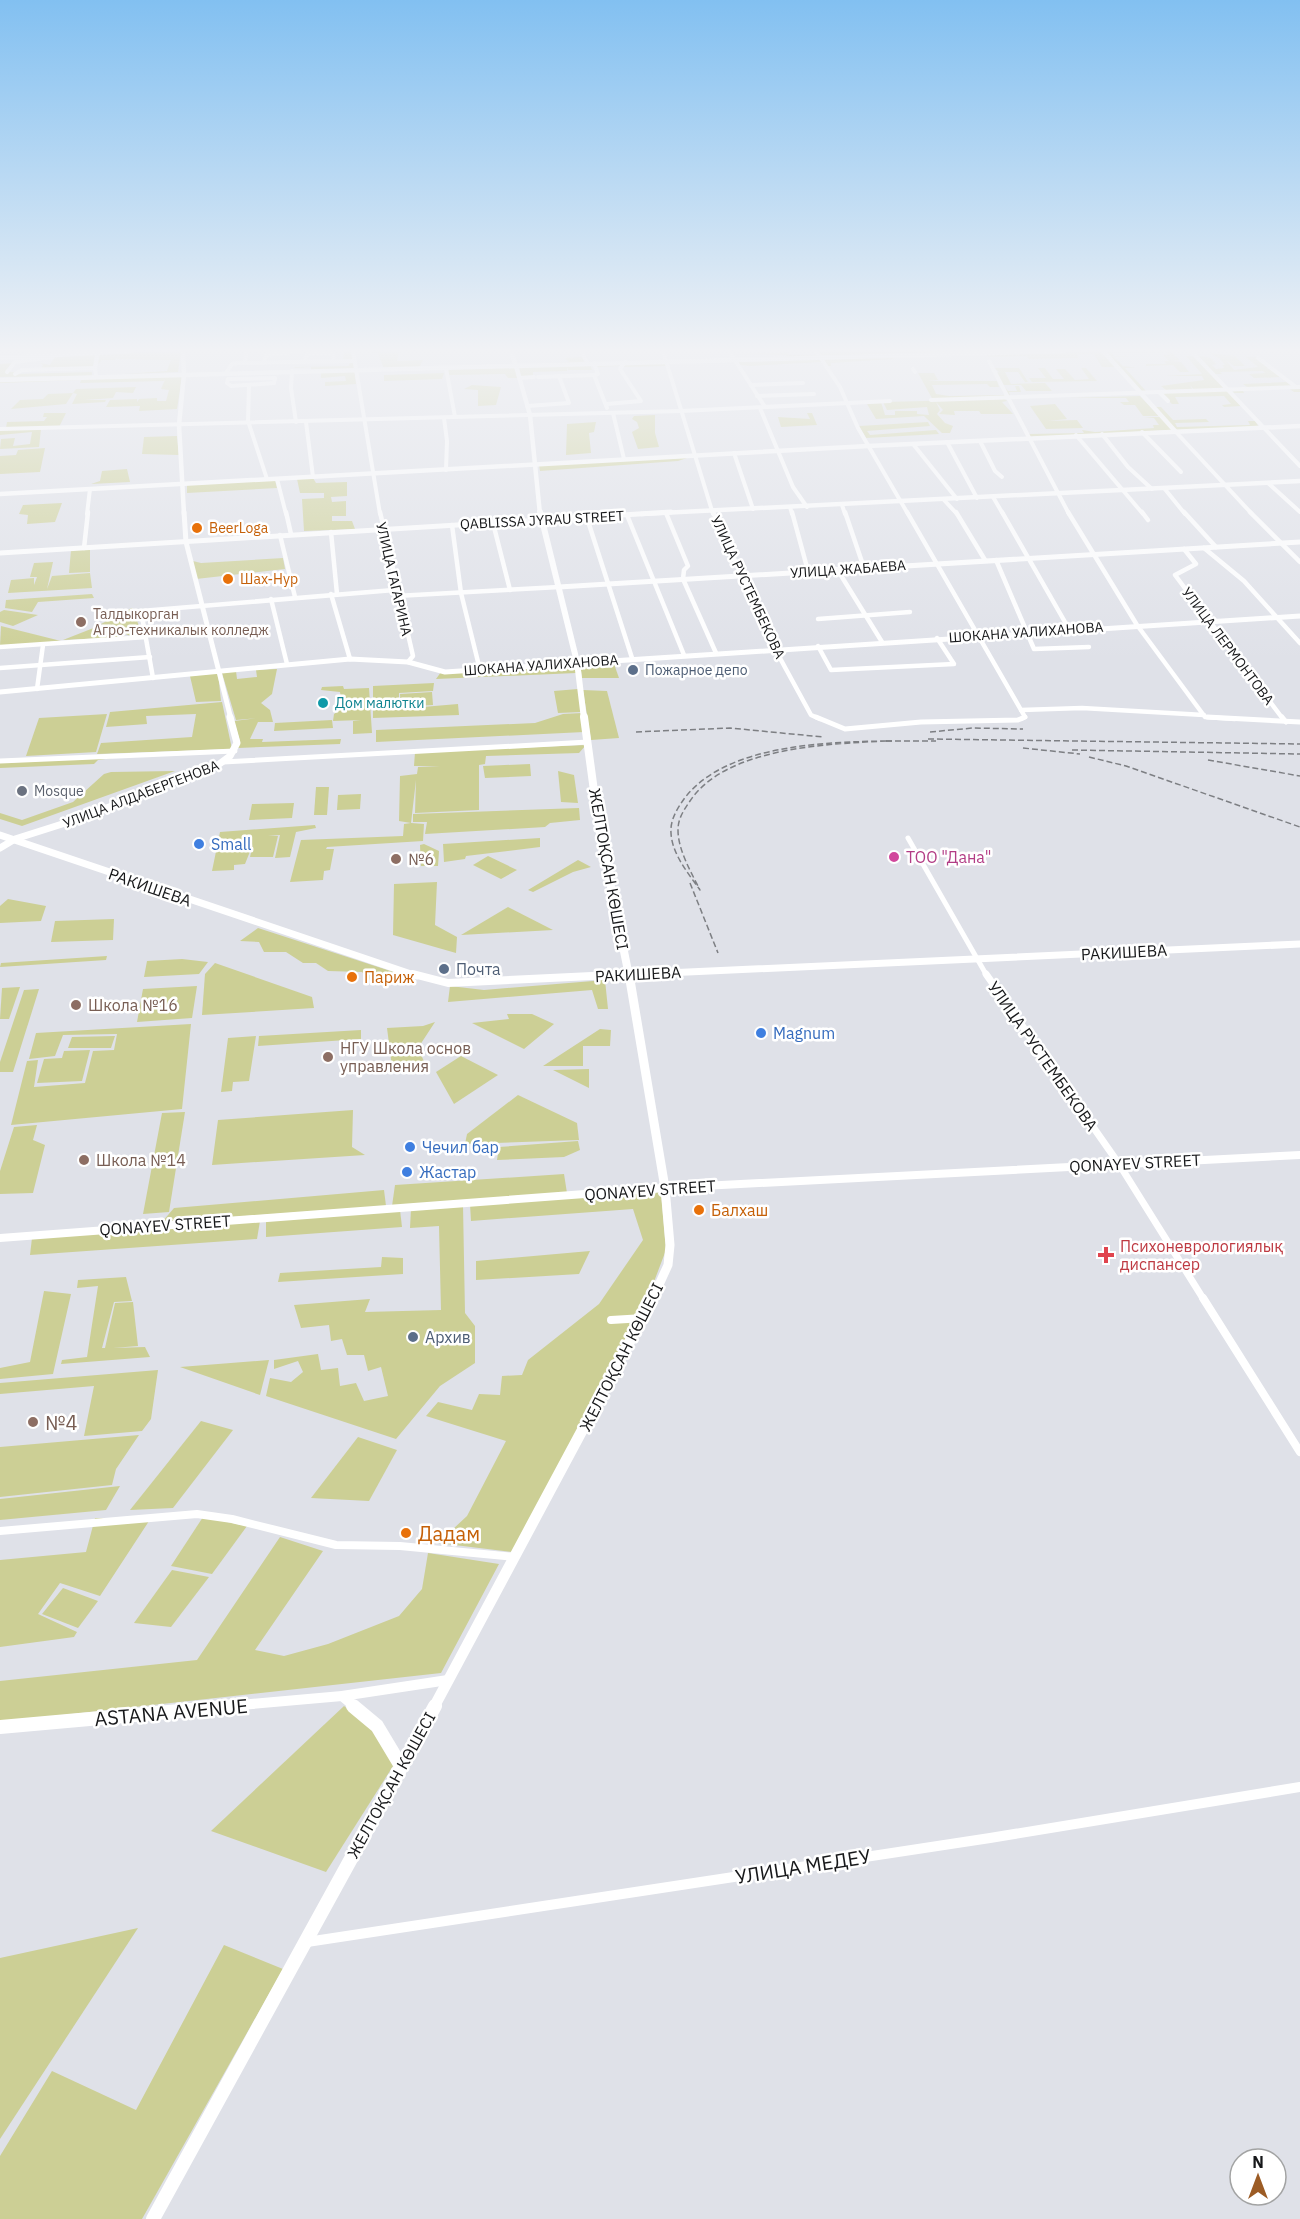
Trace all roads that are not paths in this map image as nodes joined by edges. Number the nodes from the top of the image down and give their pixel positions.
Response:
1 (182, 455) edge
2 (260, 455) edge
3 (311, 455) edge
4 (371, 455) edge
5 (447, 455) edge
6 (535, 455) edge
7 (623, 455) edge
8 (715, 455) edge
9 (735, 455) edge
10 (780, 455) edge
11 (873, 455) edge
12 (921, 455) edge
13 (954, 455) edge
14 (987, 455) edge
15 (1038, 455) edge
16 (1092, 455) edge
17 (1118, 455) edge
18 (1164, 455) edge
19 (1196, 455) edge
20 (1289, 455) edge
21 (697, 456) junction
22 (624, 459) junction
23 (536, 465) junction
24 (1300, 466) edge
25 (446, 470) junction
26 (1181, 472) dead end
27 (374, 474) junction
28 (314, 477) junction
29 (1002, 477) dead end
30 (267, 479) junction
31 (278, 479) junction
32 (1300, 481) edge
33 (1268, 483) junction
34 (184, 484) junction
35 (1223, 484) junction
36 (1164, 488) junction
37 (90, 489) junction
38 (1152, 489) junction
39 (1125, 490) junction
40 (0, 494) edge
41 (1058, 494) junction
42 (993, 497) junction
43 (977, 498) junction
44 (957, 499) junction
45 (944, 500) junction
46 (901, 502) junction
47 (842, 505) junction
48 (790, 507) junction
49 (807, 507) junction
50 (753, 509) junction
51 (712, 511) junction
52 (1300, 512) edge
53 (666, 513) junction
54 (627, 515) junction
55 (587, 518) junction
56 (540, 519) junction
57 (1148, 520) dead end
58 (494, 523) junction
59 (452, 525) junction
60 (381, 529) junction
61 (331, 532) junction
62 (291, 534) junction
63 (280, 535) junction
64 (186, 542) junction
65 (1300, 542) edge
66 (1282, 543) junction
67 (1216, 547) junction
68 (84, 548) junction
69 (1204, 548) junction
70 (1184, 549) junction
71 (0, 553) edge
72 (1094, 554) junction
73 (1029, 558) junction
74 (985, 560) junction
75 (996, 560) junction
76 (1300, 561) edge
77 (935, 563) junction
78 (864, 568) junction
79 (837, 569) junction
80 (808, 571) junction
81 (741, 575) junction
82 (682, 579) junction
83 (653, 581) junction
84 (608, 584) junction
85 (559, 587) junction
86 (394, 590) junction
87 (510, 590) junction
88 (461, 593) junction
89 (334, 594) junction
90 (396, 596) junction
91 (295, 597) junction
92 (271, 599) junction
93 (201, 605) junction
94 (910, 612) dead end
95 (866, 615) junction
96 (1300, 616) edge
97 (1277, 617) junction
98 (818, 619) dead end
99 (1208, 621) junction
100 (1137, 625) junction
101 (1069, 629) junction
102 (1027, 632) junction
103 (978, 636) junction
104 (146, 637) junction
105 (937, 638) junction
106 (882, 642) junction
107 (1300, 643) edge
108 (43, 645) junction
109 (818, 646) junction
110 (1089, 647) dead end
111 (0, 648) edge
112 (775, 649) junction
113 (716, 653) junction
114 (684, 655) junction
115 (150, 657) junction
116 (632, 658) junction
117 (350, 659) junction
118 (408, 662) junction
119 (577, 662) junction
120 (287, 664) junction
121 (40, 665) junction
122 (0, 668) edge
123 (480, 670) junction
124 (218, 672) junction
125 (153, 678) junction
126 (38, 689) junction
127 (0, 692) edge
128 (1021, 710) junction
129 (1205, 716) junction
130 (1286, 722) junction
131 (1300, 722) edge
132 (588, 742) junction
133 (235, 751) junction
134 (0, 761) edge
135 (223, 762) junction
136 (0, 835) edge
137 (908, 838) dead end
138 (15, 839) junction
139 (0, 848) edge
140 (1300, 944) edge
141 (975, 959) junction
142 (628, 975) junction
143 (1300, 1155) edge
144 (1119, 1164) junction
145 (665, 1188) junction
146 (0, 1238) edge
147 (644, 1318) junction
148 (611, 1320) dead end
149 (1300, 1452) edge
150 (0, 1531) edge
151 (515, 1557) junction
152 (448, 1680) junction
153 (342, 1696) junction
154 (0, 1727) edge
155 (401, 1766) junction
156 (1300, 1787) edge
157 (305, 1942) junction
158 (153, 2219) edge

1 - 34 street, УЛИЦА АЛДАБЕРГЕНОВА
2 - 30 street
3 - 28 street
4 - 27 street, УЛИЦА ГАГАРИНА
5 - 25 street
6 - 23 main road, ЖЕЛТОҚСАН КӨШЕСІ
7 - 22 street
8 - 21 main road
9 - 50 street
10 - 49 street
11 - 46 street
12 - 44 street
13 - 43 street
14 - 29 street
15 - 41 street
16 - 39 street
17 - 38 street
18 - 26 street
19 - 35 street
20 - 24 street
21 - 22 main road
21 - 51 street, УЛИЦА РУСТЕМБЕКОВА
22 - 23 main road
23 - 25 main road
23 - 56 main road, ЖЕЛТОҚСАН КӨШЕСІ
25 - 27 main road
27 - 28 main road
27 - 60 street, УЛИЦА ГАГАРИНА
28 - 31 main road
30 - 31 main road
30 - 34 main road
31 - 62 street
32 - 33 street, QABLISSA JYRAU STREET
33 - 35 street, QABLISSA JYRAU STREET
33 - 52 street
34 - 37 main road
34 - 64 street, УЛИЦА АЛДАБЕРГЕНОВА
35 - 36 street, QABLISSA JYRAU STREET
35 - 66 street
36 - 38 street, QABLISSA JYRAU STREET
36 - 67 street
37 - 40 main road
37 - 68 street
38 - 39 street, QABLISSA JYRAU STREET
39 - 41 street, QABLISSA JYRAU STREET
39 - 57 street
41 - 42 street, QABLISSA JYRAU STREET
41 - 72 street
42 - 43 street, QABLISSA JYRAU STREET
42 - 73 street
43 - 44 street, QABLISSA JYRAU STREET
44 - 45 street, QABLISSA JYRAU STREET
45 - 46 street, QABLISSA JYRAU STREET
45 - 74 street
46 - 47 street, QABLISSA JYRAU STREET
46 - 77 street
47 - 49 street, QABLISSA JYRAU STREET
47 - 78 street
48 - 49 street, QABLISSA JYRAU STREET
48 - 50 street, QABLISSA JYRAU STREET
48 - 80 street
50 - 51 street, QABLISSA JYRAU STREET
51 - 53 street, QABLISSA JYRAU STREET
51 - 81 street, УЛИЦА РУСТЕМБЕКОВА
53 - 54 street, QABLISSA JYRAU STREET
53 - 82 street
54 - 55 street, QABLISSA JYRAU STREET
54 - 83 street
55 - 56 street, QABLISSA JYRAU STREET
55 - 84 street
56 - 58 street, QABLISSA JYRAU STREET
56 - 85 main road, ЖЕЛТОҚСАН КӨШЕСІ
58 - 59 street, QABLISSA JYRAU STREET
58 - 87 street
59 - 60 street, QABLISSA JYRAU STREET
59 - 88 street
60 - 61 street, QABLISSA JYRAU STREET
60 - 86 street, УЛИЦА ГАГАРИНА
61 - 62 street, QABLISSA JYRAU STREET
61 - 89 street
62 - 63 street, QABLISSA JYRAU STREET
63 - 64 street, QABLISSA JYRAU STREET
63 - 91 street
64 - 68 street, QABLISSA JYRAU STREET
64 - 93 street, УЛИЦА АЛДАБЕРГЕНОВА
65 - 66 street, УЛИЦА ЖАБАЕВА
66 - 67 street, УЛИЦА ЖАБАЕВА
66 - 76 street
67 - 69 street, УЛИЦА ЖАБАЕВА
68 - 71 street, QABLISSA JYRAU STREET
69 - 70 street, УЛИЦА ЖАБАЕВА
69 - 97 street
70 - 72 street, УЛИЦА ЖАБАЕВА
70 - 99 street, УЛИЦА ЛЕРМОНТОВА
72 - 73 street, УЛИЦА ЖАБАЕВА
72 - 100 street
73 - 75 street, УЛИЦА ЖАБАЕВА
73 - 101 street
74 - 75 street, УЛИЦА ЖАБАЕВА
74 - 77 street, УЛИЦА ЖАБАЕВА
75 - 102 street
77 - 78 street, УЛИЦА ЖАБАЕВА
77 - 103 street
78 - 79 street, УЛИЦА ЖАБАЕВА
79 - 80 street, УЛИЦА ЖАБАЕВА
79 - 95 street
80 - 81 street, УЛИЦА ЖАБАЕВА
81 - 82 street, УЛИЦА ЖАБАЕВА
81 - 112 street, УЛИЦА РУСТЕМБЕКОВА
82 - 83 street, УЛИЦА ЖАБАЕВА
82 - 113 street
83 - 84 street, УЛИЦА ЖАБАЕВА
83 - 114 street
84 - 85 street, УЛИЦА ЖАБАЕВА
84 - 116 street
85 - 87 street, УЛИЦА ЖАБАЕВА
85 - 119 main road, ЖЕЛТОҚСАН КӨШЕСІ
86 - 89 street
86 - 90 street, УЛИЦА ГАГАРИНА
87 - 88 street, УЛИЦА ЖАБАЕВА
88 - 90 street, УЛИЦА ЖАБАЕВА
88 - 123 street
89 - 91 street
89 - 117 street
90 - 118 street, УЛИЦА ГАГАРИНА
91 - 92 street
92 - 93 street
92 - 120 street
93 - 104 street
93 - 124 street, УЛИЦА АЛДАБЕРГЕНОВА
94 - 95 street
95 - 98 street
95 - 106 street
96 - 97 street, ШОКАНА УАЛИХАНОВА
97 - 99 street, ШОКАНА УАЛИХАНОВА
97 - 107 street
99 - 100 street, ШОКАНА УАЛИХАНОВА
99 - 130 street, УЛИЦА ЛЕРМОНТОВА
100 - 101 street, ШОКАНА УАЛИХАНОВА
100 - 129 street
101 - 102 street, ШОКАНА УАЛИХАНОВА
102 - 103 street, ШОКАНА УАЛИХАНОВА
102 - 110 street
103 - 105 street, ШОКАНА УАЛИХАНОВА
103 - 128 street
104 - 108 street
104 - 115 street
105 - 106 street, ШОКАНА УАЛИХАНОВА
105 - 109 street
106 - 109 street, ШОКАНА УАЛИХАНОВА
108 - 111 street
108 - 121 street
109 - 112 street, ШОКАНА УАЛИХАНОВА
112 - 113 street, ШОКАНА УАЛИХАНОВА
112 - 128 street, УЛИЦА РУСТЕМБЕКОВА
113 - 114 street, ШОКАНА УАЛИХАНОВА
114 - 116 street, ШОКАНА УАЛИХАНОВА
115 - 121 street
115 - 125 street
116 - 119 street, ШОКАНА УАЛИХАНОВА
117 - 118 street, ШОКАНА УАЛИХАНОВА
117 - 120 street, ШОКАНА УАЛИХАНОВА
118 - 123 street, ШОКАНА УАЛИХАНОВА
119 - 123 street, ШОКАНА УАЛИХАНОВА
119 - 132 main road, ЖЕЛТОҚСАН КӨШЕСІ
120 - 124 street, ШОКАНА УАЛИХАНОВА
121 - 122 street
121 - 126 street
124 - 125 street, ШОКАНА УАЛИХАНОВА
124 - 133 street, УЛИЦА АЛДАБЕРГЕНОВА
125 - 126 street, ШОКАНА УАЛИХАНОВА
126 - 127 street, ШОКАНА УАЛИХАНОВА
128 - 129 street
129 - 130 street
130 - 131 street
132 - 135 street
132 - 142 main road, ЖЕЛТОҚСАН КӨШЕСІ
133 - 134 street
133 - 135 street, УЛИЦА АЛДАБЕРГЕНОВА
135 - 138 street, УЛИЦА АЛДАБЕРГЕНОВА
136 - 138 street, РАКИШЕВА
137 - 141 street, УЛИЦА РУСТЕМБЕКОВА
138 - 139 street, УЛИЦА АЛДАБЕРГЕНОВА
138 - 142 street, РАКИШЕВА
140 - 141 street, РАКИШЕВА
141 - 142 street, РАКИШЕВА
141 - 144 street, УЛИЦА РУСТЕМБЕКОВА
142 - 145 main road, ЖЕЛТОҚСАН КӨШЕСІ
143 - 144 street, QONAYEV STREET
144 - 145 street, QONAYEV STREET
144 - 149 street, УЛИЦА РУСТЕМБЕКОВА
145 - 146 street, QONAYEV STREET
145 - 147 main road, ЖЕЛТОҚСАН КӨШЕСІ
147 - 148 street
147 - 151 main road, ЖЕЛТОҚСАН КӨШЕСІ
150 - 151 street
151 - 152 main road, ЖЕЛТОҚСАН КӨШЕСІ
152 - 153 street, ASTANA AVENUE
152 - 155 main road, ЖЕЛТОҚСАН КӨШЕСІ
153 - 154 street, ASTANA AVENUE
153 - 155 street
155 - 157 main road, ЖЕЛТОҚСАН КӨШЕСІ
156 - 157 street, УЛИЦА МЕДЕУ
157 - 158 main road, ЖЕЛТОҚСАН КӨШЕСІ

